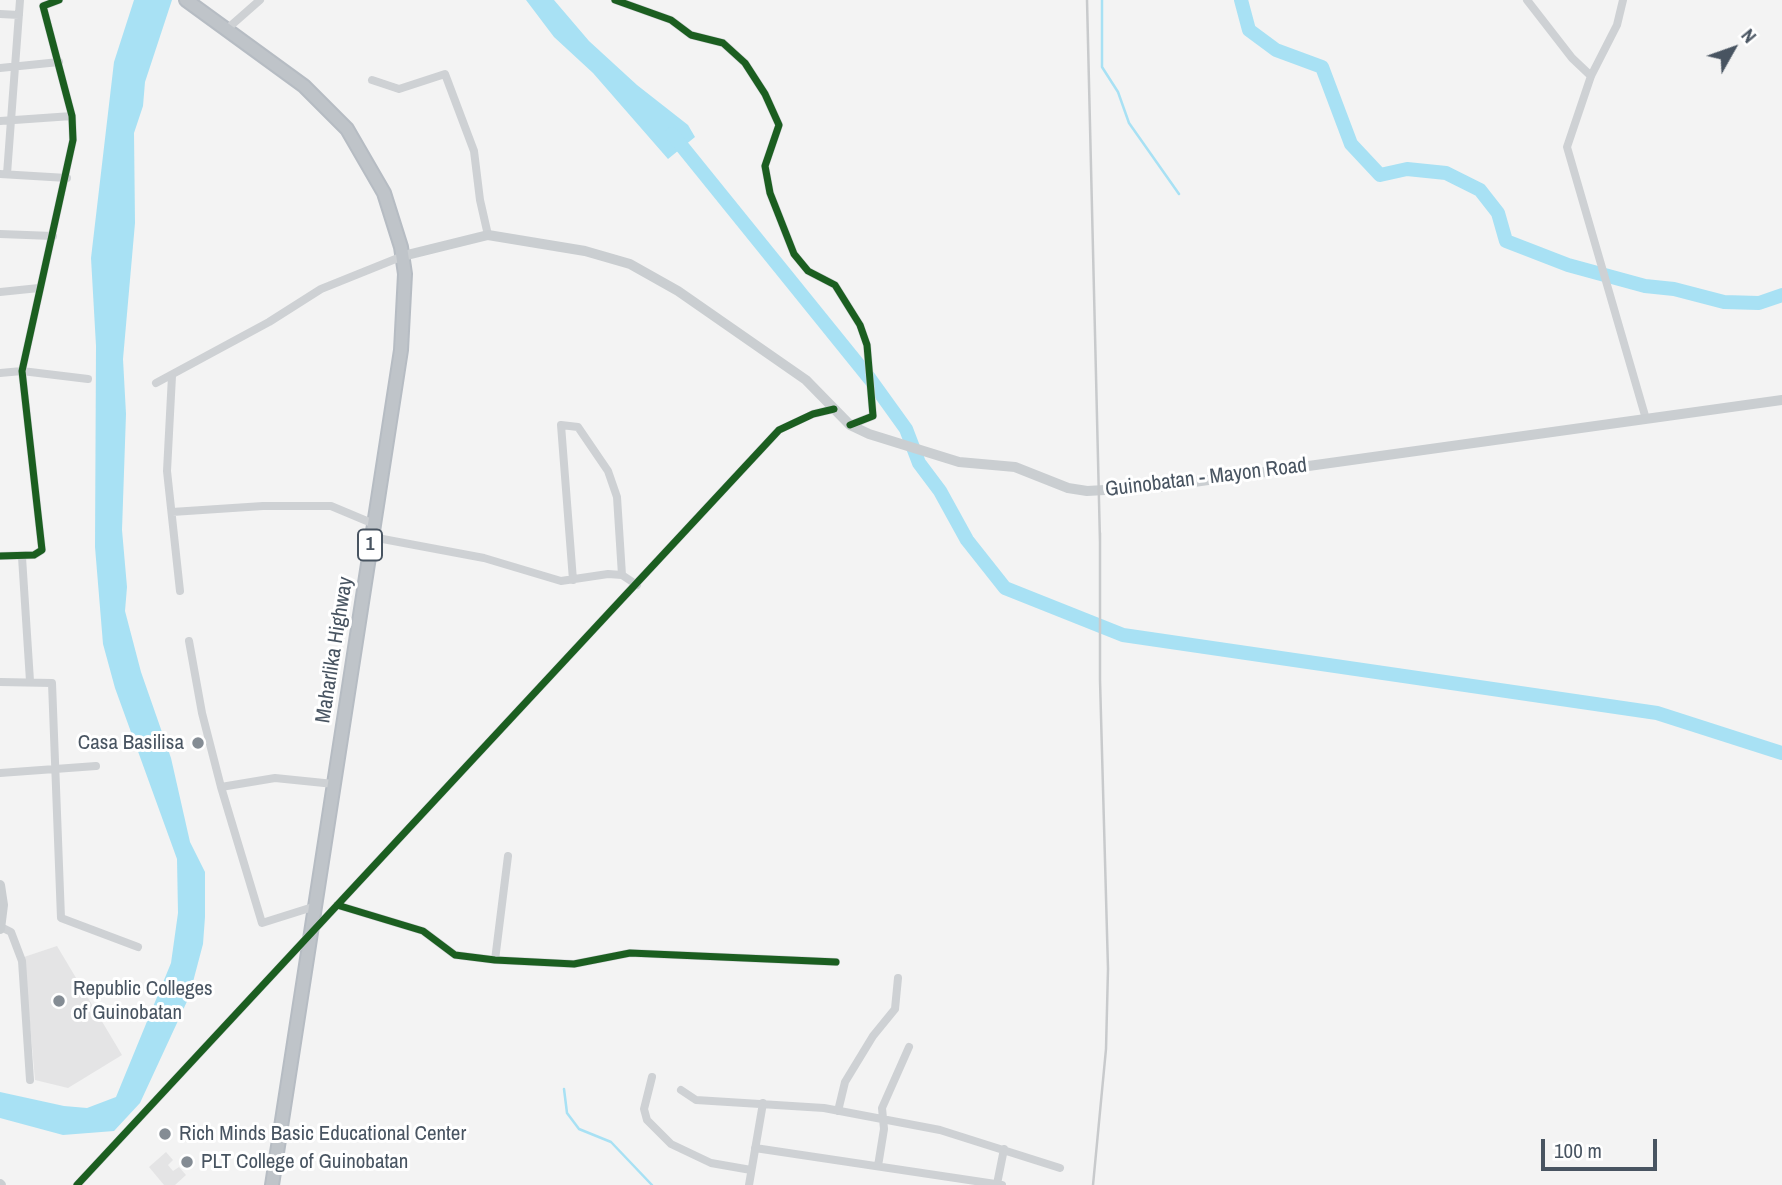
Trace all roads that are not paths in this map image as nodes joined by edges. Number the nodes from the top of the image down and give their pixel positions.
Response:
1 (20, 0) edge
2 (59, 0) edge
3 (186, 0) edge
4 (260, 0) edge
5 (615, 0) edge
6 (1527, 0) edge
7 (1623, 0) edge
8 (0, 14) edge
9 (19, 15) junction
10 (227, 29) junction
11 (59, 62) junction
12 (0, 68) edge
13 (15, 69) junction
14 (1591, 76) junction
15 (372, 80) dead end
16 (72, 116) junction
17 (0, 121) edge
18 (12, 121) junction
19 (4, 174) edge
20 (67, 178) junction
21 (0, 234) edge
22 (488, 235) junction
23 (53, 236) junction
24 (403, 256) junction
25 (39, 288) junction
26 (0, 292) edge
27 (0, 363) edge
28 (22, 371) junction
29 (2, 373) edge
30 (172, 376) junction
31 (88, 379) dead end
32 (156, 383) dead end
33 (1782, 400) edge
34 (834, 409) junction
35 (1646, 419) junction
36 (850, 425) junction
37 (172, 512) junction
38 (373, 530) junction
39 (0, 556) edge
40 (22, 556) junction
41 (622, 575) junction
42 (573, 580) junction
43 (637, 585) junction
44 (180, 591) dead end
45 (189, 641) dead end
46 (30, 681) junction
47 (0, 682) edge
48 (96, 766) dead end
49 (56, 767) junction
50 (0, 773) edge
51 (334, 784) junction
52 (221, 787) junction
53 (508, 856) dead end
54 (0, 885) edge
55 (337, 905) junction
56 (316, 906) junction
57 (1, 928) edge
58 (312, 931) junction
59 (138, 947) dead end
60 (495, 960) junction
61 (836, 962) dead end
62 (898, 978) dead end
63 (909, 1047) dead end
64 (652, 1077) dead end
65 (30, 1080) dead end
66 (681, 1090) dead end
67 (763, 1103) junction
68 (838, 1111) junction
69 (882, 1118) junction
70 (755, 1148) junction
71 (1004, 1149) junction
72 (878, 1166) junction
73 (1060, 1168) dead end
74 (751, 1170) junction
75 (999, 1184) edge
76 (77, 1185) edge
77 (272, 1185) edge
78 (749, 1185) edge

1 - 9 street
2 - 11 street
3 - 10 highway, Maharlika Highway / 1
4 - 10 street
5 - 36 street
6 - 14 street
7 - 14 street
8 - 9 street
9 - 13 street
10 - 24 highway, Maharlika Highway / 1
11 - 13 street
11 - 16 street
12 - 13 street
13 - 18 street
14 - 35 street
15 - 22 street
16 - 18 street
16 - 20 street
17 - 18 street
18 - 19 street
19 - 20 street
20 - 23 street
21 - 23 street
22 - 24 main road, Guinobatan - Mayon Road
22 - 34 main road, Guinobatan - Mayon Road
23 - 25 street
24 - 30 street
24 - 38 highway, Maharlika Highway / 1
25 - 26 street
25 - 28 street
27 - 29 street
28 - 29 street
28 - 31 street
28 - 40 street
30 - 32 street
30 - 37 street
33 - 35 main road, Guinobatan - Mayon Road
34 - 36 main road, Guinobatan - Mayon Road
34 - 43 street
35 - 36 main road, Guinobatan - Mayon Road
37 - 38 street
37 - 44 street
38 - 42 street
38 - 51 highway, Maharlika Highway / 1
39 - 40 street
40 - 46 street
41 - 42 street
41 - 42 street
41 - 43 street
43 - 55 street
45 - 52 street
46 - 47 street
46 - 49 street
48 - 49 street
49 - 50 street
49 - 59 street
51 - 52 street
51 - 56 highway, Maharlika Highway / 1
52 - 56 street
53 - 60 street
54 - 57 main road
55 - 58 street
55 - 60 street
56 - 58 highway, Maharlika Highway / 1
57 - 65 street
58 - 76 street
58 - 77 highway, Maharlika Highway / 1
60 - 61 street
62 - 68 street
63 - 69 street
64 - 74 street
66 - 67 street
67 - 68 street
67 - 70 street
68 - 69 street
69 - 71 street
69 - 72 street
70 - 72 street
70 - 74 street
71 - 73 street
71 - 75 street
72 - 75 street
74 - 78 street

